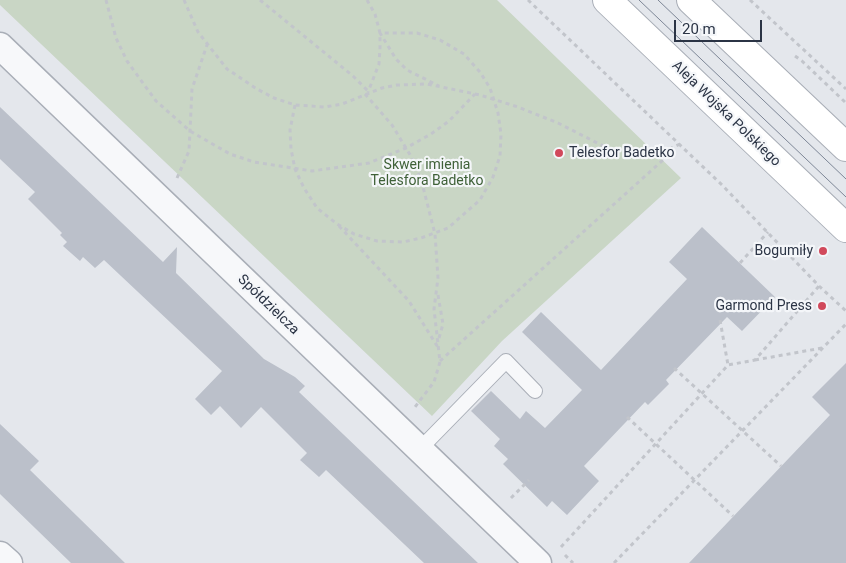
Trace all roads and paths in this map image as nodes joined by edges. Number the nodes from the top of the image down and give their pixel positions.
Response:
1 (106, 0) edge
2 (184, 0) edge
3 (260, 0) edge
4 (367, 0) edge
5 (528, 0) edge
6 (607, 0) edge
7 (691, 0) edge
8 (750, 0) edge
9 (380, 32) junction
10 (207, 45) junction
11 (0, 46) edge
12 (438, 86) junction
13 (846, 88) edge
14 (367, 93) junction
15 (475, 94) junction
16 (494, 100) junction
17 (294, 105) junction
18 (190, 131) junction
19 (679, 146) junction
20 (846, 147) edge
21 (406, 148) junction
22 (295, 169) junction
23 (172, 185) dead end
24 (337, 224) junction
25 (846, 228) edge
26 (768, 232) junction
27 (435, 234) junction
28 (740, 263) dead end
29 (819, 286) junction
30 (437, 292) junction
31 (846, 311) edge
32 (720, 320) dead end
33 (846, 324) edge
34 (439, 338) junction
35 (822, 348) junction
36 (440, 350) junction
37 (755, 360) junction
38 (440, 362) junction
39 (728, 365) junction
40 (674, 368) dead end
41 (535, 390) dead end
42 (702, 394) junction
43 (409, 413) dead end
44 (627, 417) dead end
45 (742, 431) junction
46 (656, 444) junction
47 (419, 450) junction
48 (781, 466) dead end
49 (530, 480) dead end
50 (694, 480) junction
51 (507, 502) dead end
52 (733, 516) dead end
53 (0, 555) edge
54 (548, 556) edge
55 (9, 563) edge
56 (614, 563) edge

1 - 18 path
2 - 10 path
3 - 14 path
4 - 9 path
5 - 19 path
6 - 25 main road, Aleja Wojska Polskiego
7 - 20 main road
8 - 13 path
9 - 12 path
9 - 14 path
9 - 16 path
10 - 17 path
10 - 18 path
11 - 47 street, Spółdzielcza
12 - 14 path
12 - 15 path
14 - 17 path
14 - 21 path
15 - 16 path
15 - 21 path
16 - 19 path
16 - 27 path
17 - 22 path
18 - 22 path
18 - 23 path
19 - 26 path
19 - 38 path
21 - 22 path
21 - 27 path
22 - 24 path
24 - 27 path
24 - 36 path
26 - 28 path
26 - 29 path
27 - 30 path
29 - 31 path
29 - 37 path
30 - 34 path
30 - 34 path
32 - 39 path
33 - 35 path
34 - 36 path
35 - 37 path
35 - 45 path
36 - 38 path
37 - 39 path
38 - 43 path
39 - 42 path
40 - 42 path
41 - 47 lane
42 - 45 path
42 - 46 path
44 - 46 path
45 - 48 path
45 - 50 path
46 - 50 path
46 - 54 path
47 - 54 street, Spółdzielcza
49 - 51 path
50 - 52 path
50 - 56 path
53 - 55 street

